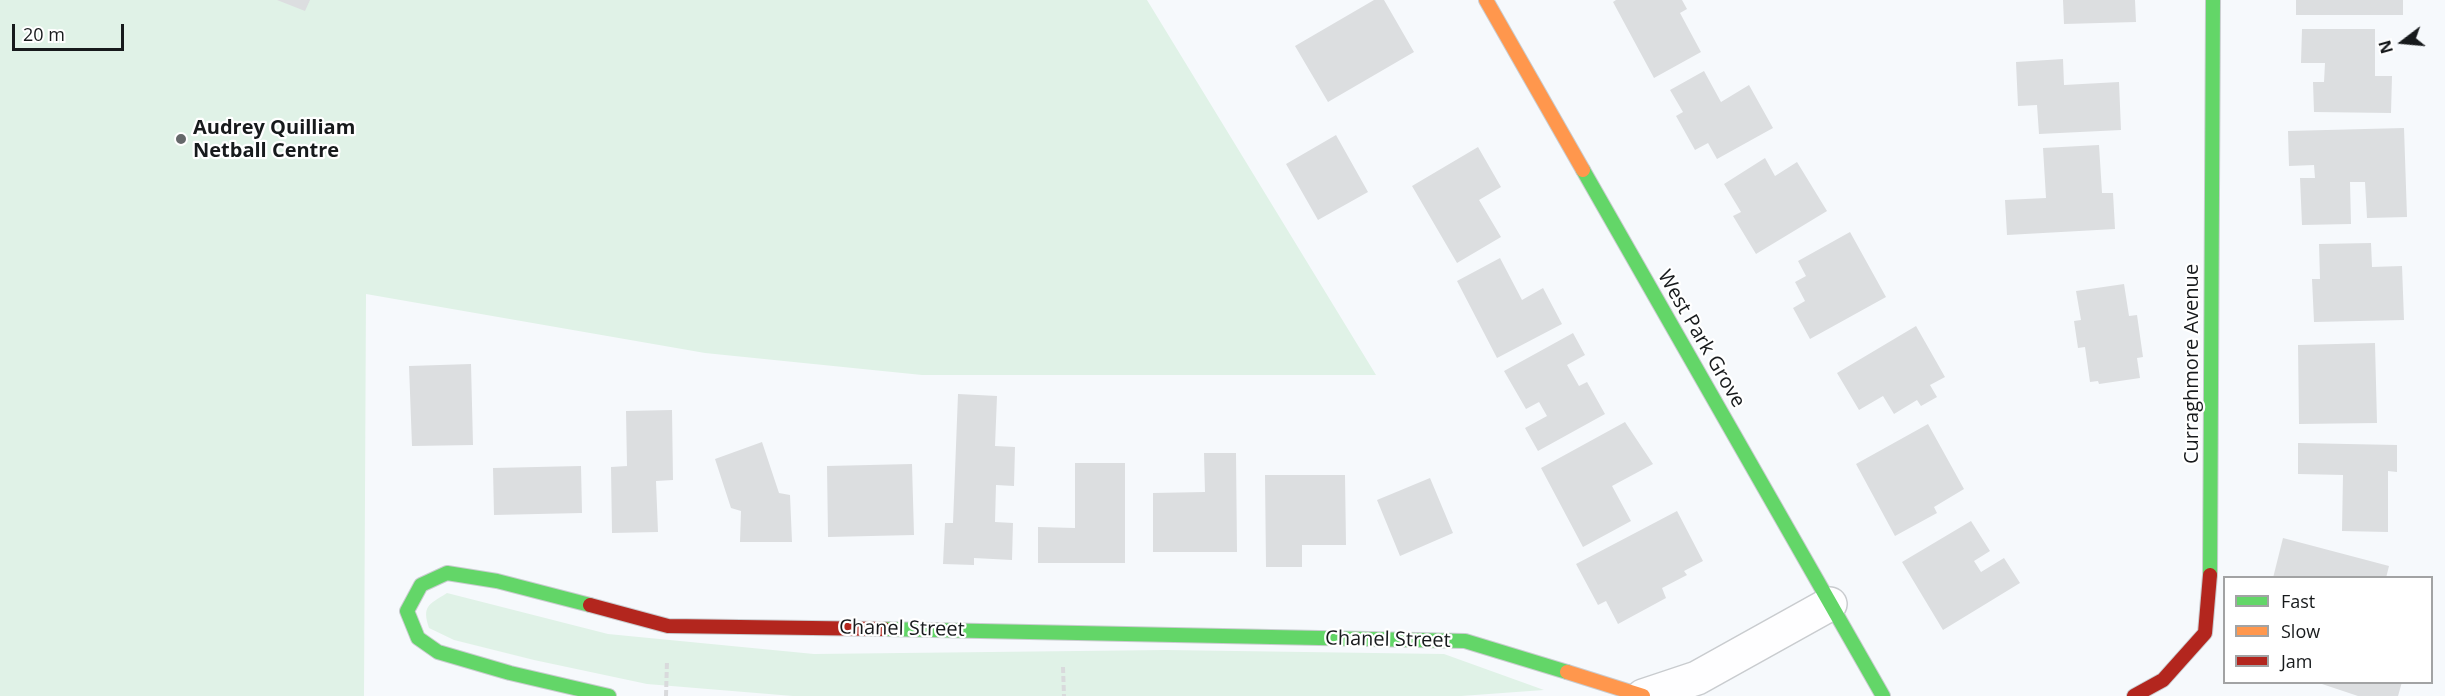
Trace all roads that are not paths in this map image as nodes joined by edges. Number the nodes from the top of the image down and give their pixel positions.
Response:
1 (1486, 0) edge
2 (2212, 0) edge
3 (1830, 604) junction
4 (609, 696) edge
5 (1643, 696) edge
6 (1883, 696) edge
7 (2134, 696) edge

1 - 3 street, West Park Grove
2 - 7 street, Curraghmore Avenue
3 - 5 street, Chanel Street
3 - 6 street, West Park Grove
4 - 5 street, Chanel Street

